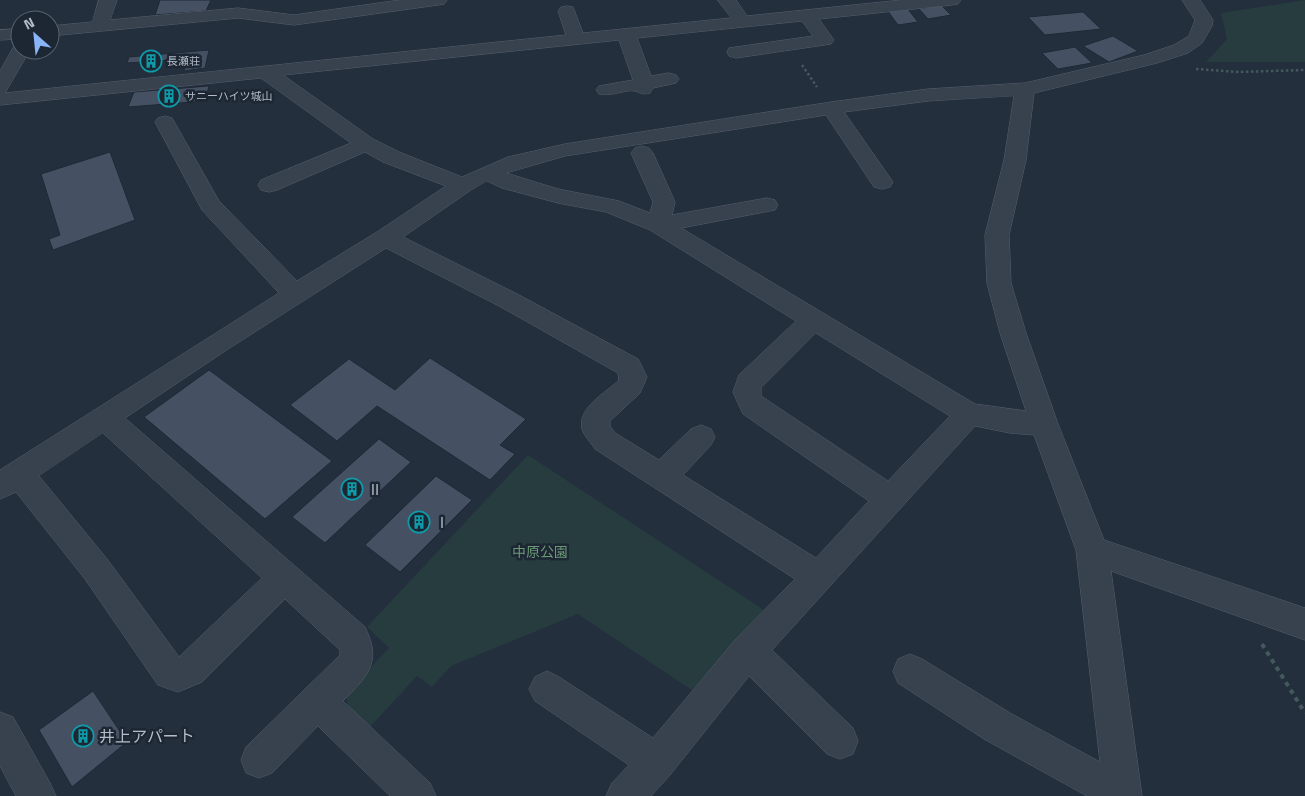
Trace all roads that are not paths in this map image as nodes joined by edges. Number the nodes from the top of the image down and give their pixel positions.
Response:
1 (108, 0) edge
2 (438, 0) edge
3 (728, 0) edge
4 (946, 0) edge
5 (952, 0) edge
6 (1191, 0) edge
7 (362, 6) edge
8 (238, 7) edge
9 (567, 10) dead end
10 (807, 15) junction
11 (742, 21) junction
12 (99, 26) junction
13 (60, 30) edge
14 (626, 34) junction
15 (846, 37) dead end
16 (576, 39) junction
17 (825, 40) junction
18 (736, 52) dead end
19 (15, 60) edge
20 (264, 71) junction
21 (669, 80) dead end
22 (644, 86) junction
23 (0, 88) edge
24 (606, 90) dead end
25 (1025, 90) junction
26 (0, 99) edge
27 (831, 108) junction
28 (165, 122) dead end
29 (366, 144) junction
30 (642, 153) dead end
31 (486, 173) junction
32 (882, 182) dead end
33 (269, 185) dead end
34 (463, 185) junction
35 (767, 205) dead end
36 (658, 225) junction
37 (385, 238) junction
38 (295, 294) junction
39 (814, 319) junction
40 (969, 414) junction
41 (105, 417) junction
42 (1044, 424) junction
43 (701, 438) dead end
44 (662, 477) junction
45 (10, 480) edge
46 (890, 499) junction
47 (1092, 550) junction
48 (820, 577) junction
49 (284, 578) junction
50 (1305, 624) edge
51 (748, 651) junction
52 (910, 671) dead end
53 (547, 689) dead end
54 (318, 702) junction
55 (0, 730) edge
56 (840, 741) dead end
57 (259, 760) dead end
58 (657, 762) junction
59 (1123, 795) edge
60 (37, 796) edge
61 (417, 796) edge
62 (625, 796) edge

1 - 12 street
2 - 7 street
3 - 11 street
4 - 5 street
4 - 10 street
6 - 25 street
7 - 8 street
8 - 12 street
9 - 16 street
10 - 11 street
10 - 17 street
11 - 14 street
12 - 13 street
14 - 16 street
14 - 22 street
15 - 17 street
16 - 20 street
17 - 18 street
19 - 23 street
20 - 26 street
20 - 29 street
21 - 22 street
22 - 24 street
25 - 27 street
25 - 42 street
27 - 31 street
27 - 32 street
28 - 38 street
29 - 33 street
29 - 34 street
30 - 36 street
31 - 34 street
31 - 36 street
34 - 37 street
35 - 36 street
36 - 39 street
37 - 38 street
37 - 44 street
38 - 41 street
39 - 40 street
39 - 46 street
40 - 42 street
40 - 46 street
41 - 45 street
41 - 49 street
42 - 47 street
43 - 44 street
44 - 48 street
45 - 49 street
46 - 48 street
47 - 50 street
47 - 59 street
48 - 51 street
49 - 54 street
51 - 56 street
51 - 58 street
52 - 59 street
53 - 58 street
54 - 57 street
54 - 61 street
55 - 60 street
58 - 62 street

